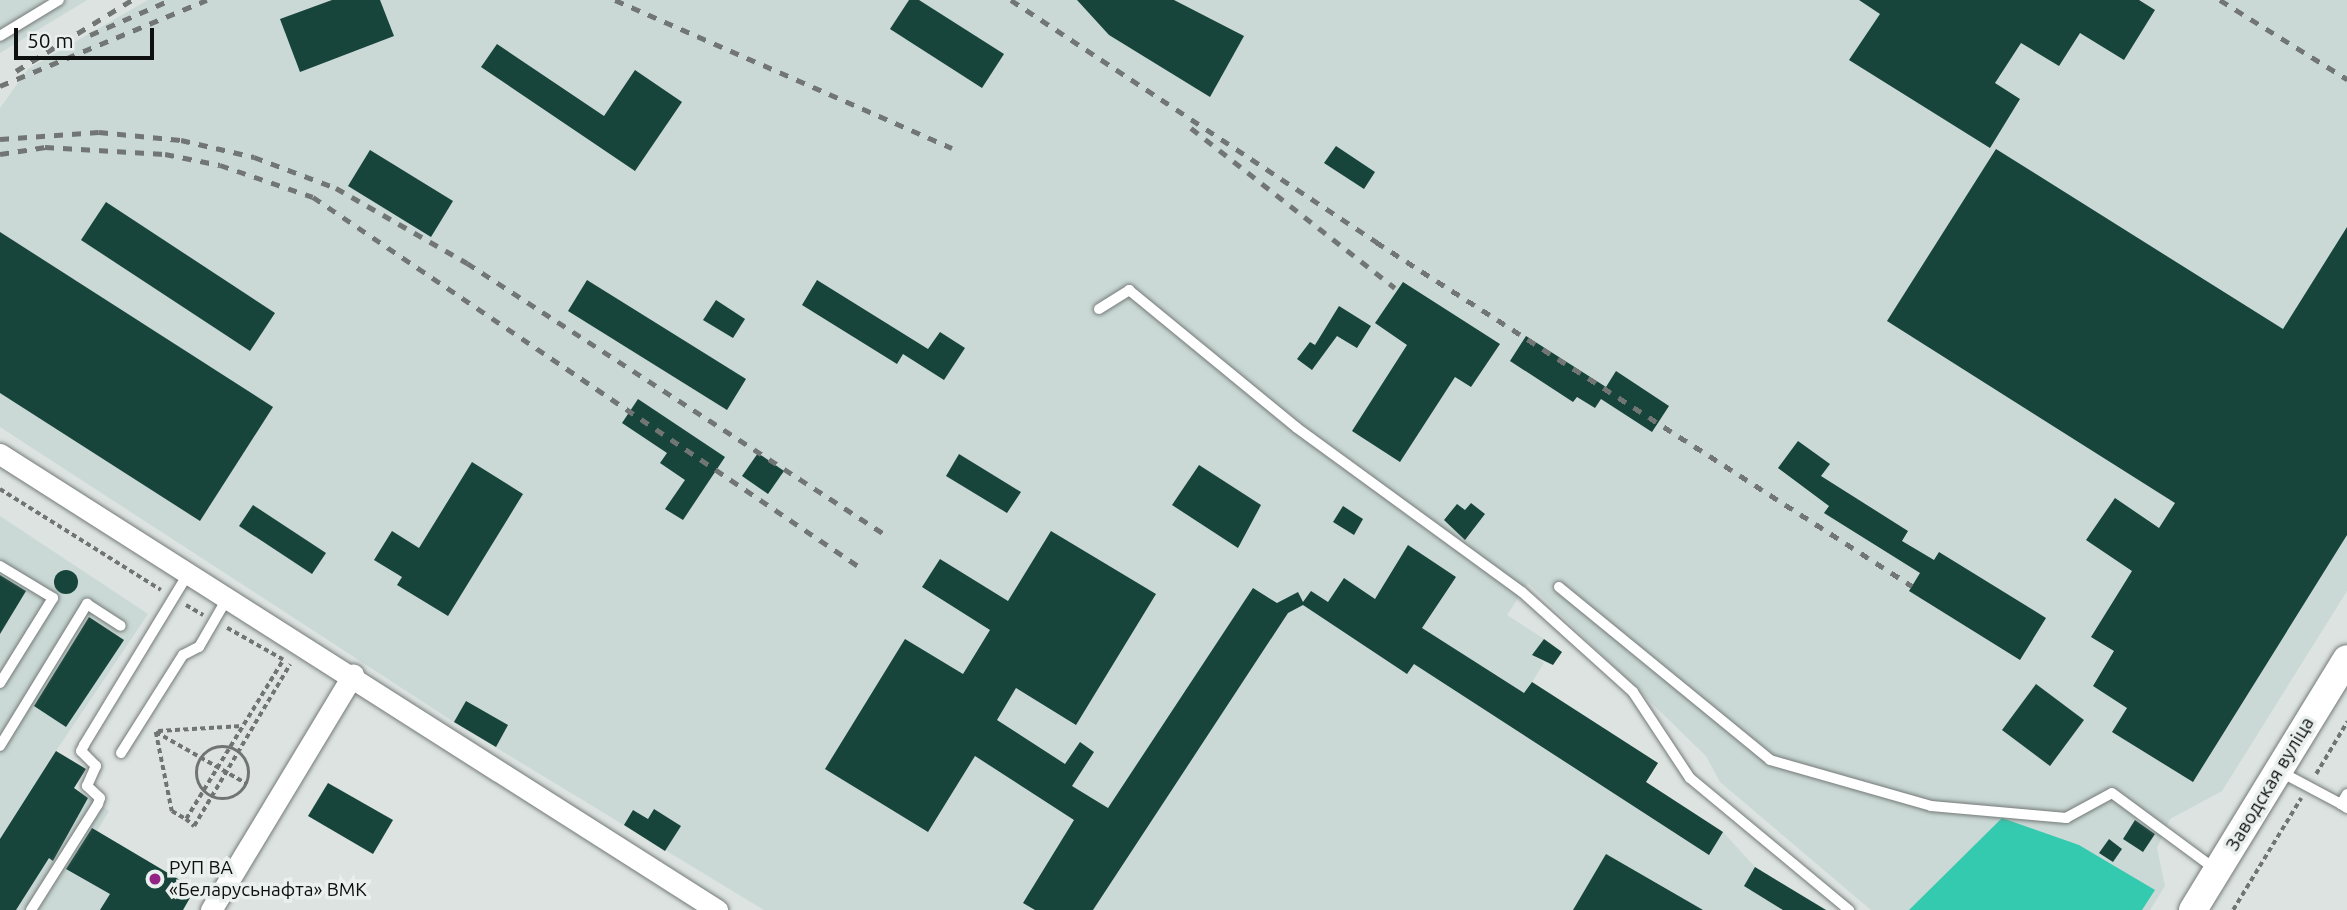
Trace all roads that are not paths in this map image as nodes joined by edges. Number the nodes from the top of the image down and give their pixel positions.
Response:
1 (59, 0) edge
2 (0, 36) edge
3 (1098, 309) dead end
4 (0, 454) edge
5 (0, 566) edge
6 (189, 572) junction
7 (1559, 587) dead end
8 (228, 597) junction
9 (121, 626) dead end
10 (2347, 659) edge
11 (353, 675) junction
12 (0, 683) edge
13 (0, 746) edge
14 (121, 753) dead end
15 (2278, 771) junction
16 (2347, 794) edge
17 (2344, 806) edge
18 (2217, 871) junction
19 (31, 910) edge
20 (211, 910) edge
21 (717, 910) edge
22 (1849, 910) edge
23 (2193, 910) edge

1 - 2 lane
3 - 22 lane
4 - 6 street
5 - 12 lane
6 - 8 street
6 - 19 lane
7 - 18 lane
8 - 11 street
8 - 14 lane
9 - 13 lane
10 - 15 main road, Заводская вуліца
11 - 20 street
11 - 21 street
15 - 17 lane
15 - 18 main road, Заводская вуліца
16 - 17 lane
18 - 23 main road, Заводская вуліца

